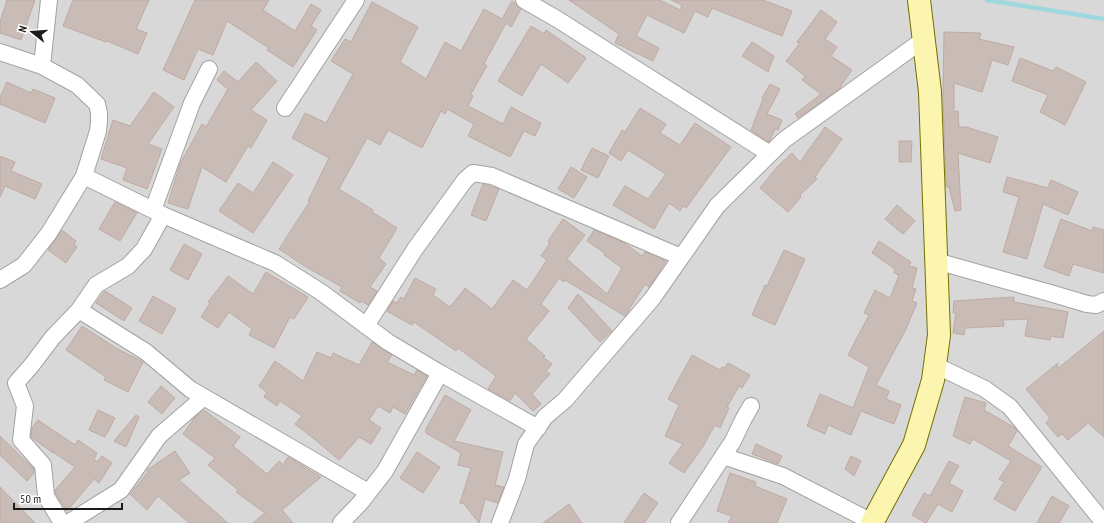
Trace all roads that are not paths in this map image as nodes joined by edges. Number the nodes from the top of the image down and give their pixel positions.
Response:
1 (49, 0) edge
2 (356, 0) edge
3 (524, 0) edge
4 (919, 0) edge
5 (923, 40) junction
6 (0, 52) edge
7 (42, 66) junction
8 (209, 69) dead end
9 (285, 108) dead end
10 (770, 154) junction
11 (84, 176) junction
12 (158, 212) junction
13 (681, 257) junction
14 (936, 262) junction
15 (0, 280) edge
16 (1104, 302) edge
17 (78, 310) junction
18 (366, 326) junction
19 (935, 365) junction
20 (440, 373) junction
21 (204, 397) junction
22 (751, 406) dead end
23 (538, 428) junction
24 (723, 456) junction
25 (368, 492) junction
26 (1097, 520) edge
27 (872, 522) edge
28 (62, 523) edge
29 (68, 523) edge
30 (341, 523) edge
31 (500, 523) edge
32 (679, 523) edge

1 - 7 street
2 - 9 street
3 - 10 street
4 - 5 street
5 - 10 street
5 - 14 street
6 - 7 street
7 - 11 street
8 - 12 street
10 - 13 street
11 - 12 street
11 - 15 street
12 - 17 street
12 - 18 street
13 - 18 street
13 - 23 street
14 - 16 street
14 - 19 street
17 - 21 street
17 - 28 street
18 - 20 street
19 - 26 street
19 - 27 street
20 - 23 street
20 - 25 street
21 - 25 street
21 - 29 street
22 - 24 street
23 - 31 street
24 - 27 street
24 - 32 street
25 - 30 street

